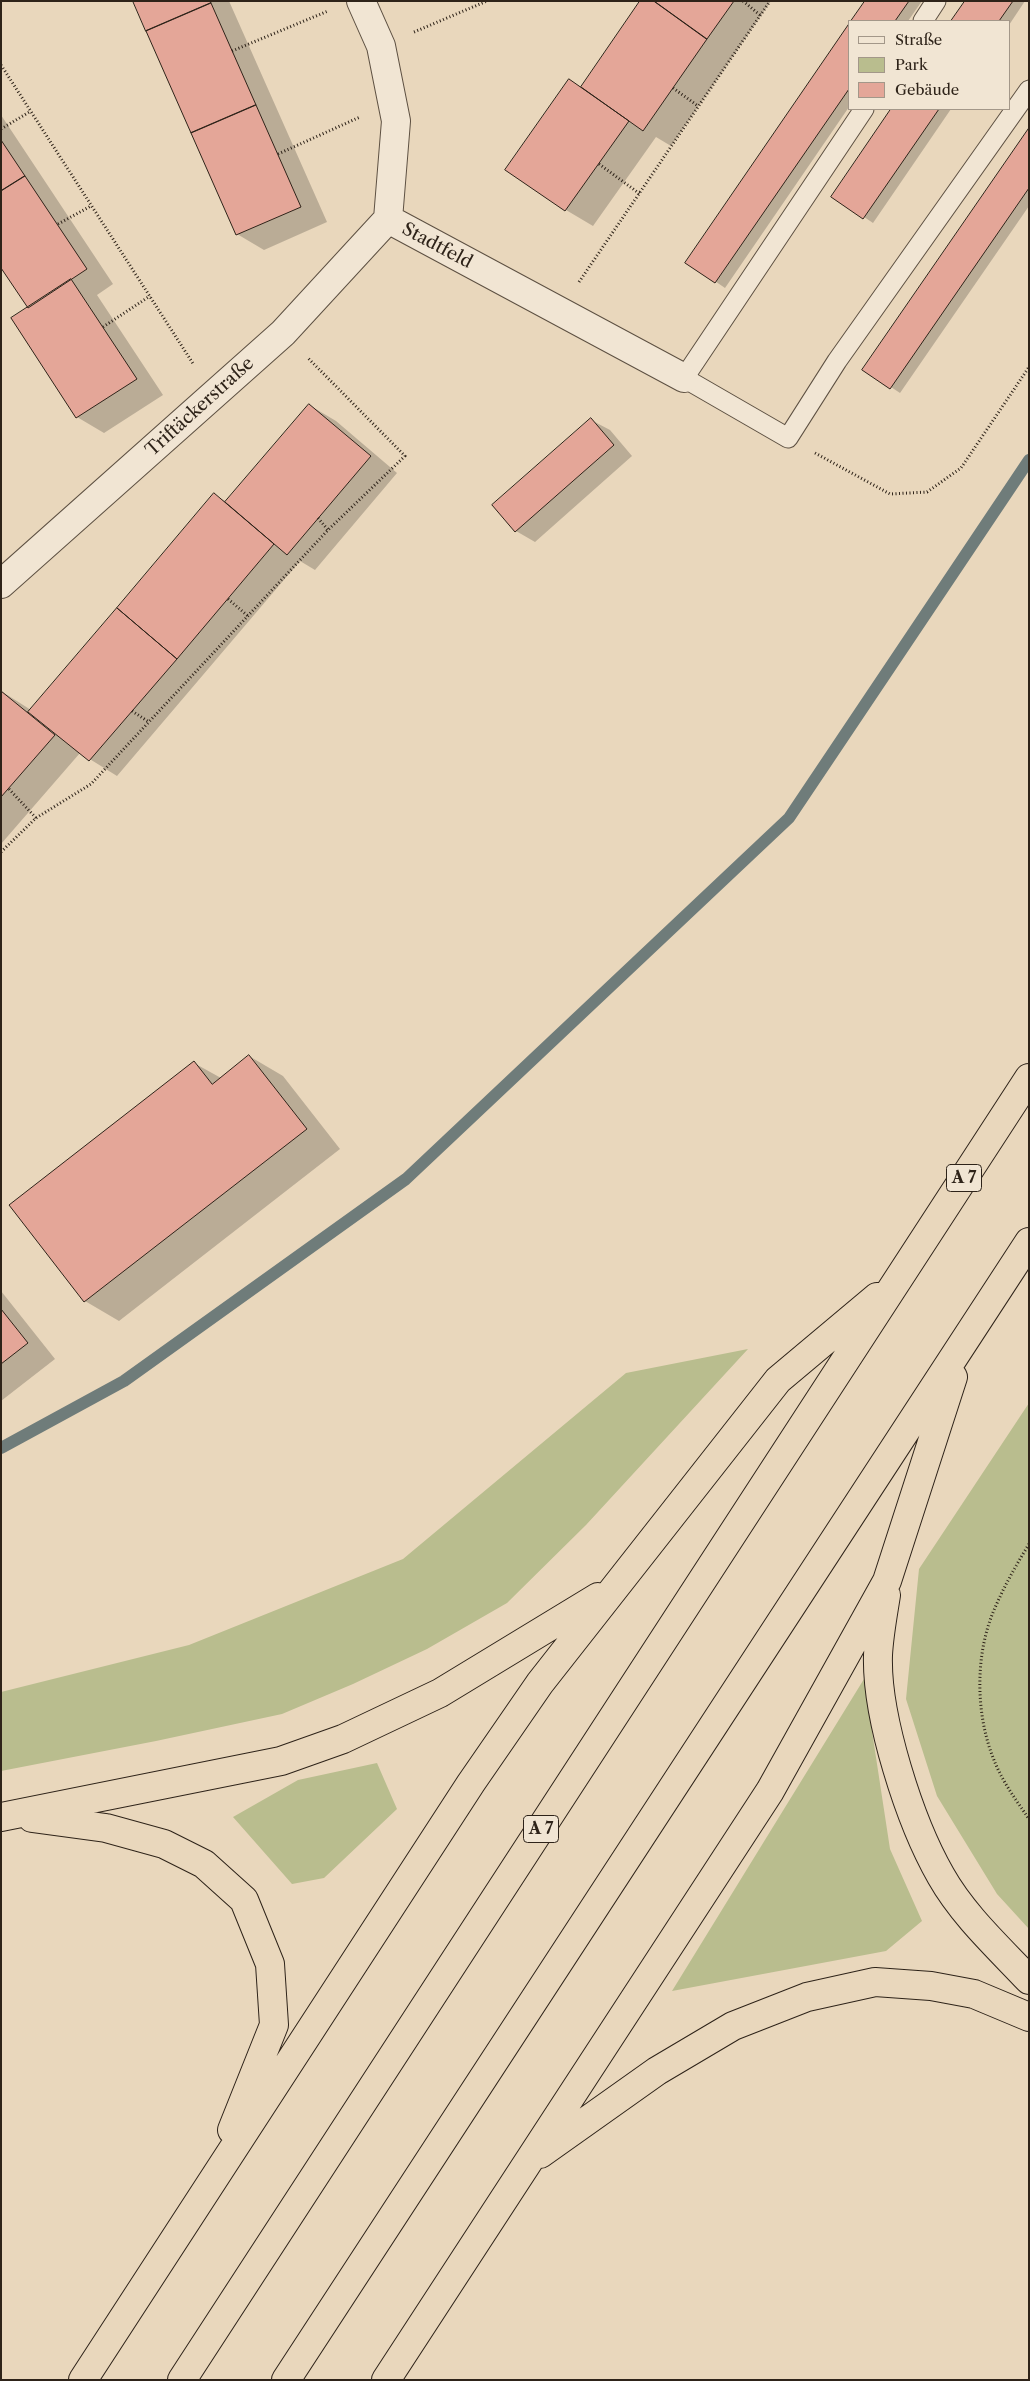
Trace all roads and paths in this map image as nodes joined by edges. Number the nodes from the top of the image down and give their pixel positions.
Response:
1 (361, 1) edge
2 (486, 1) edge
3 (743, 1) edge
4 (770, 1) edge
5 (936, 1) edge
6 (333, 9) dead end
7 (760, 15) junction
8 (924, 20) edge
9 (381, 46) junction
10 (232, 50) dead end
11 (1, 65) edge
12 (672, 88) dead end
13 (1029, 90) edge
14 (698, 106) junction
15 (863, 110) edge
16 (31, 111) junction
17 (396, 121) junction
18 (1, 129) edge
19 (278, 154) dead end
20 (599, 164) dead end
21 (640, 194) junction
22 (91, 206) junction
23 (388, 219) junction
24 (58, 224) dead end
25 (150, 296) junction
26 (558, 311) junction
27 (103, 327) dead end
28 (283, 333) junction
29 (1029, 368) edge
30 (684, 378) junction
31 (213, 396) junction
32 (788, 438) junction
33 (318, 518) dead end
34 (328, 530) junction
35 (1, 584) edge
36 (228, 599) dead end
37 (248, 616) junction
38 (132, 710) dead end
39 (149, 722) junction
40 (9, 789) dead end
41 (36, 818) junction
42 (1, 852) edge
43 (1029, 1078) edge
44 (1029, 1242) edge
45 (899, 1278) junction
46 (964, 1342) junction
47 (1029, 1544) edge
48 (887, 1581) junction
49 (612, 1589) junction
50 (6, 1816) edge
51 (1029, 1819) edge
52 (1029, 1980) edge
53 (1029, 2017) edge
54 (528, 2162) junction
55 (209, 2186) junction
56 (83, 2380) edge
57 (182, 2380) edge
58 (286, 2380) edge
59 (386, 2380) edge

1 - 9 street, Stadtfeld
2 - 9 path
3 - 7 path
4 - 7 path
5 - 8 lane
6 - 10 path
7 - 14 path
9 - 17 street, Stadtfeld
11 - 16 path
12 - 14 path
13 - 32 lane
14 - 21 path
15 - 30 lane
16 - 18 path
16 - 22 path
17 - 19 path
17 - 23 street, Stadtfeld
20 - 21 path
21 - 26 path
22 - 24 path
22 - 25 path
23 - 26 street, Stadtfeld
23 - 28 street, Triftäckerstraße
25 - 27 path
25 - 31 path
26 - 30 street, Stadtfeld
28 - 31 street, Triftäckerstraße
28 - 34 path
29 - 32 path
30 - 32 lane
31 - 35 street, Triftäckerstraße
33 - 34 path
34 - 37 path
36 - 37 path
37 - 39 path
38 - 39 path
39 - 41 path
40 - 41 path
41 - 42 path
43 - 45 highway, A 7
44 - 46 highway
45 - 49 highway
45 - 57 highway, A 7
46 - 48 highway
46 - 58 highway
47 - 51 path
48 - 52 highway
48 - 54 highway
49 - 50 highway
49 - 55 highway
50 - 55 highway
53 - 54 highway
54 - 59 highway
55 - 56 highway

